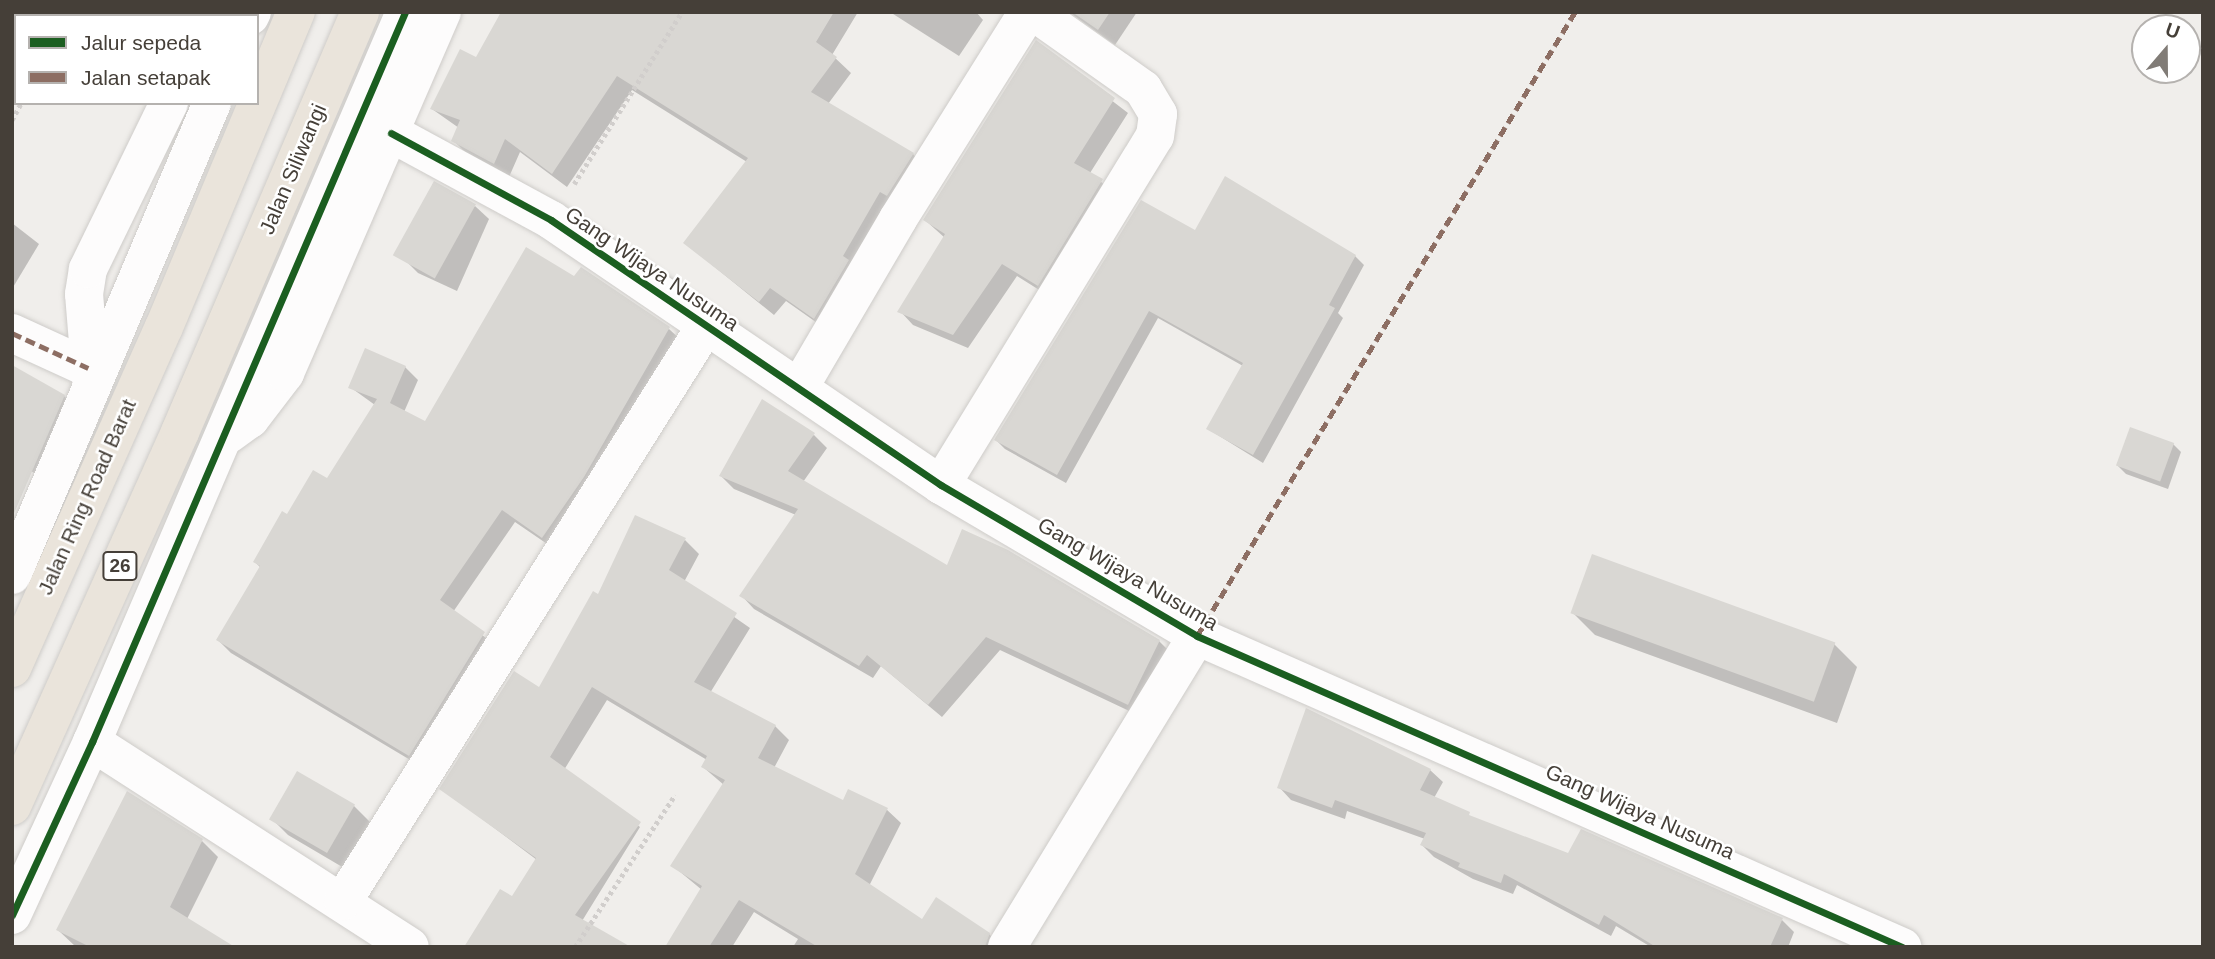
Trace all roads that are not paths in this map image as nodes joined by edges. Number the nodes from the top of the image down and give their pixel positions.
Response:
1 (296, 12) edge
2 (360, 12) edge
3 (405, 12) edge
4 (442, 12) edge
5 (1028, 12) edge
6 (1034, 12) edge
7 (259, 100) edge
8 (168, 105) edge
9 (211, 105) edge
10 (257, 105) edge
11 (391, 132) junction
12 (705, 327) junction
13 (12, 333) edge
14 (90, 378) junction
15 (799, 388) junction
16 (123, 414) junction
17 (180, 432) junction
18 (216, 444) junction
19 (941, 485) junction
20 (12, 575) edge
21 (1197, 636) junction
22 (12, 668) edge
23 (92, 742) junction
24 (12, 806) edge
25 (342, 901) junction
26 (12, 915) edge
27 (410, 947) edge
28 (1007, 947) edge
29 (1902, 947) edge

1 - 7 highway, Jalan Ring Road Barat
2 - 17 highway, Jalan Siliwangi / 26
3 - 18 street
4 - 11 street
5 - 15 street
6 - 19 street
8 - 14 street
9 - 14 street
10 - 16 highway, Jalan Ring Road Barat
11 - 12 street, Gang Wijaya Nusuma
11 - 18 street
12 - 15 street, Gang Wijaya Nusuma
12 - 25 street
13 - 14 street
14 - 16 street
14 - 20 street
15 - 19 street, Gang Wijaya Nusuma
16 - 22 highway, Jalan Ring Road Barat
17 - 18 street
17 - 24 highway, 26
18 - 23 street
19 - 21 street, Gang Wijaya Nusuma
21 - 28 street
21 - 29 street, Gang Wijaya Nusuma
23 - 25 street
23 - 26 street
25 - 27 street

